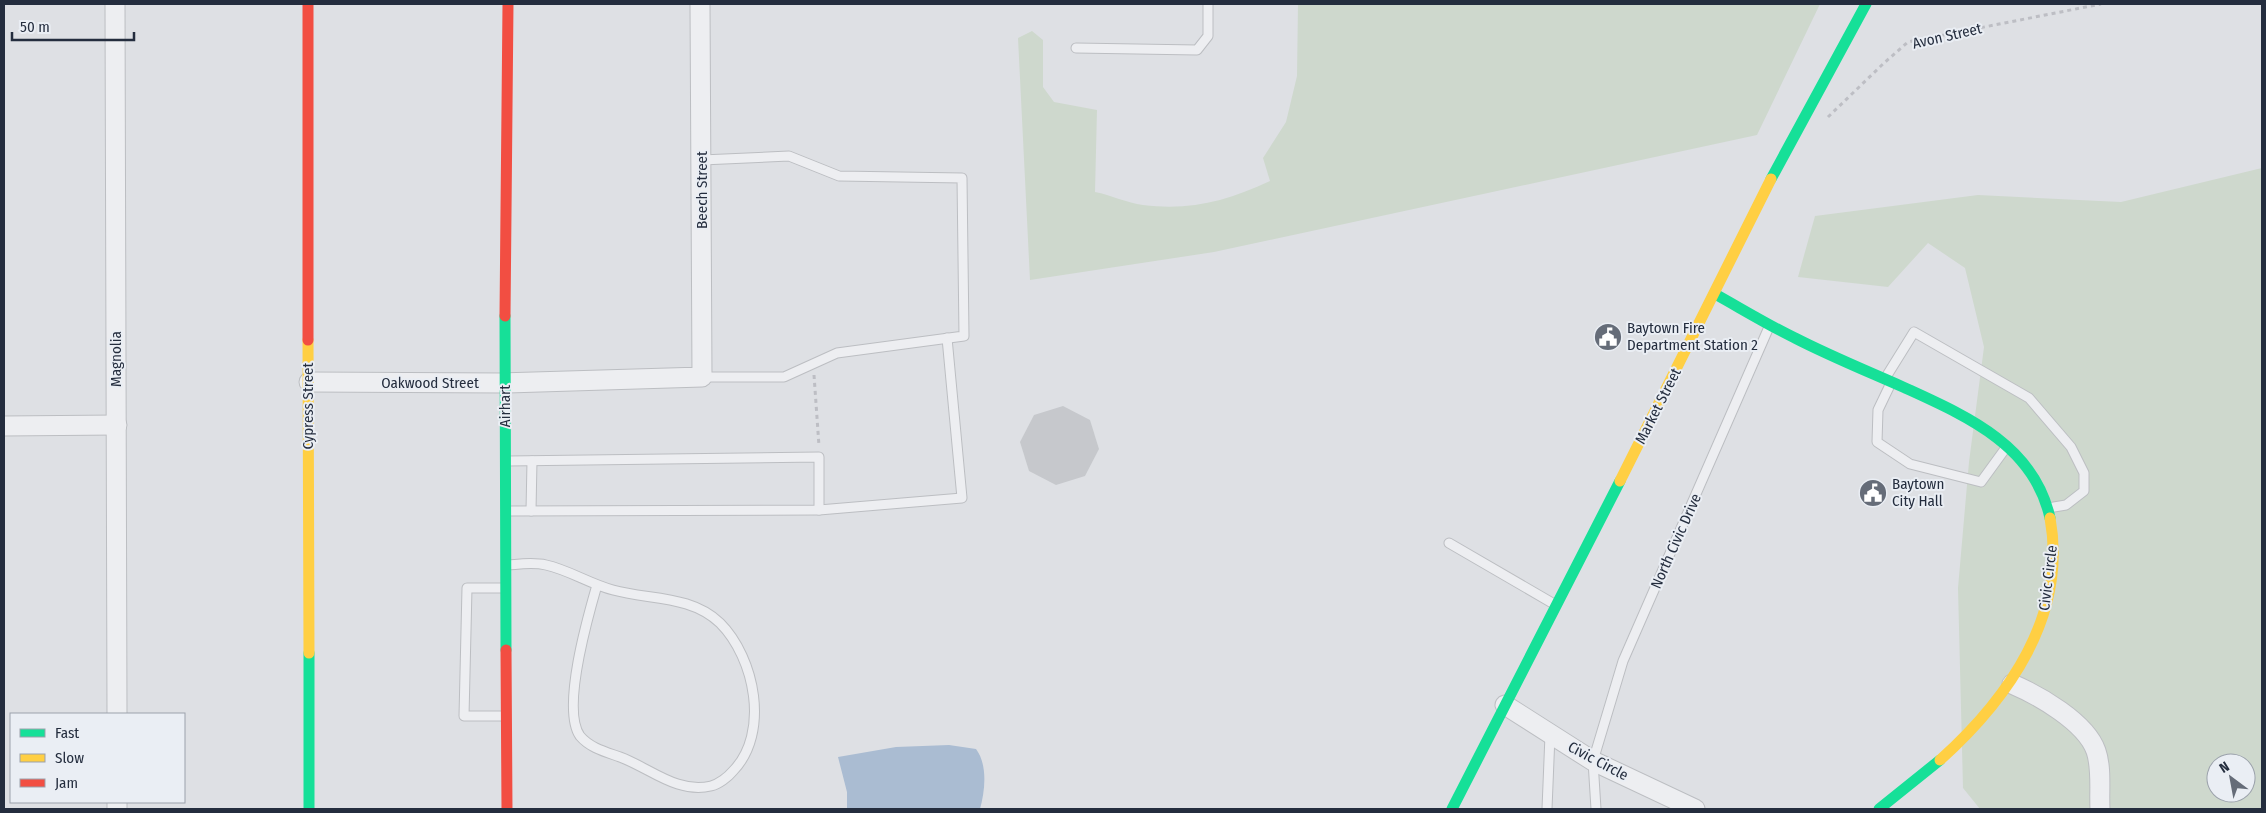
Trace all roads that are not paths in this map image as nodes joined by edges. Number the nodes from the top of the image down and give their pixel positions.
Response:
1 (115, 4) edge
2 (308, 4) edge
3 (508, 4) edge
4 (700, 4) edge
5 (1208, 4) edge
6 (1866, 4) edge
7 (1076, 48) dead end
8 (702, 160) junction
9 (1715, 294) junction
10 (1770, 325) junction
11 (948, 338) junction
12 (702, 377) junction
13 (1888, 381) junction
14 (309, 382) junction
15 (504, 383) junction
16 (117, 425) junction
17 (4, 426) edge
18 (2007, 446) junction
19 (532, 460) junction
20 (505, 461) junction
21 (2048, 508) junction
22 (819, 510) junction
23 (505, 511) junction
24 (531, 511) junction
25 (1449, 543) dead end
26 (506, 565) junction
27 (597, 585) junction
28 (506, 588) junction
29 (1556, 606) junction
30 (2012, 684) junction
31 (1505, 705) junction
32 (117, 713) edge
33 (507, 716) junction
34 (1550, 735) junction
35 (1593, 761) junction
36 (309, 809) edge
37 (507, 809) edge
38 (1452, 809) edge
39 (1547, 809) edge
40 (1596, 809) edge
41 (1695, 809) edge
42 (1879, 809) edge
43 (2100, 809) edge

1 - 16 street, Magnolia
2 - 14 street, Cypress Street
3 - 15 street, Airhart
4 - 8 street, Beech Street
5 - 7 lane
6 - 9 street, Market Street
8 - 11 lane
8 - 12 street, Beech Street
9 - 10 street, Civic Circle
9 - 29 street, Market Street
10 - 13 street, Civic Circle
10 - 35 lane, North Civic Drive
11 - 12 lane
11 - 22 lane
12 - 15 street, Oakwood Street
13 - 18 street, Civic Circle
13 - 18 lane
13 - 21 lane
14 - 15 street, Oakwood Street
14 - 36 street, Cypress Street
15 - 20 street, Airhart
16 - 17 street
16 - 32 street, Magnolia
18 - 21 street, Civic Circle
19 - 20 lane
19 - 22 lane
19 - 24 lane
20 - 23 street, Airhart
21 - 30 street, Civic Circle
22 - 24 lane
23 - 24 lane
23 - 26 street, Airhart
25 - 29 lane
26 - 27 lane
26 - 28 street, Airhart
27 - 27 lane
28 - 33 street, Airhart
28 - 33 lane
29 - 31 street, Market Street
30 - 42 street, Civic Circle
30 - 43 street
31 - 34 street, Civic Circle
31 - 38 street, Market Street
33 - 37 street, Airhart
34 - 35 street, Civic Circle
34 - 39 lane
35 - 40 lane
35 - 41 street, Civic Circle

